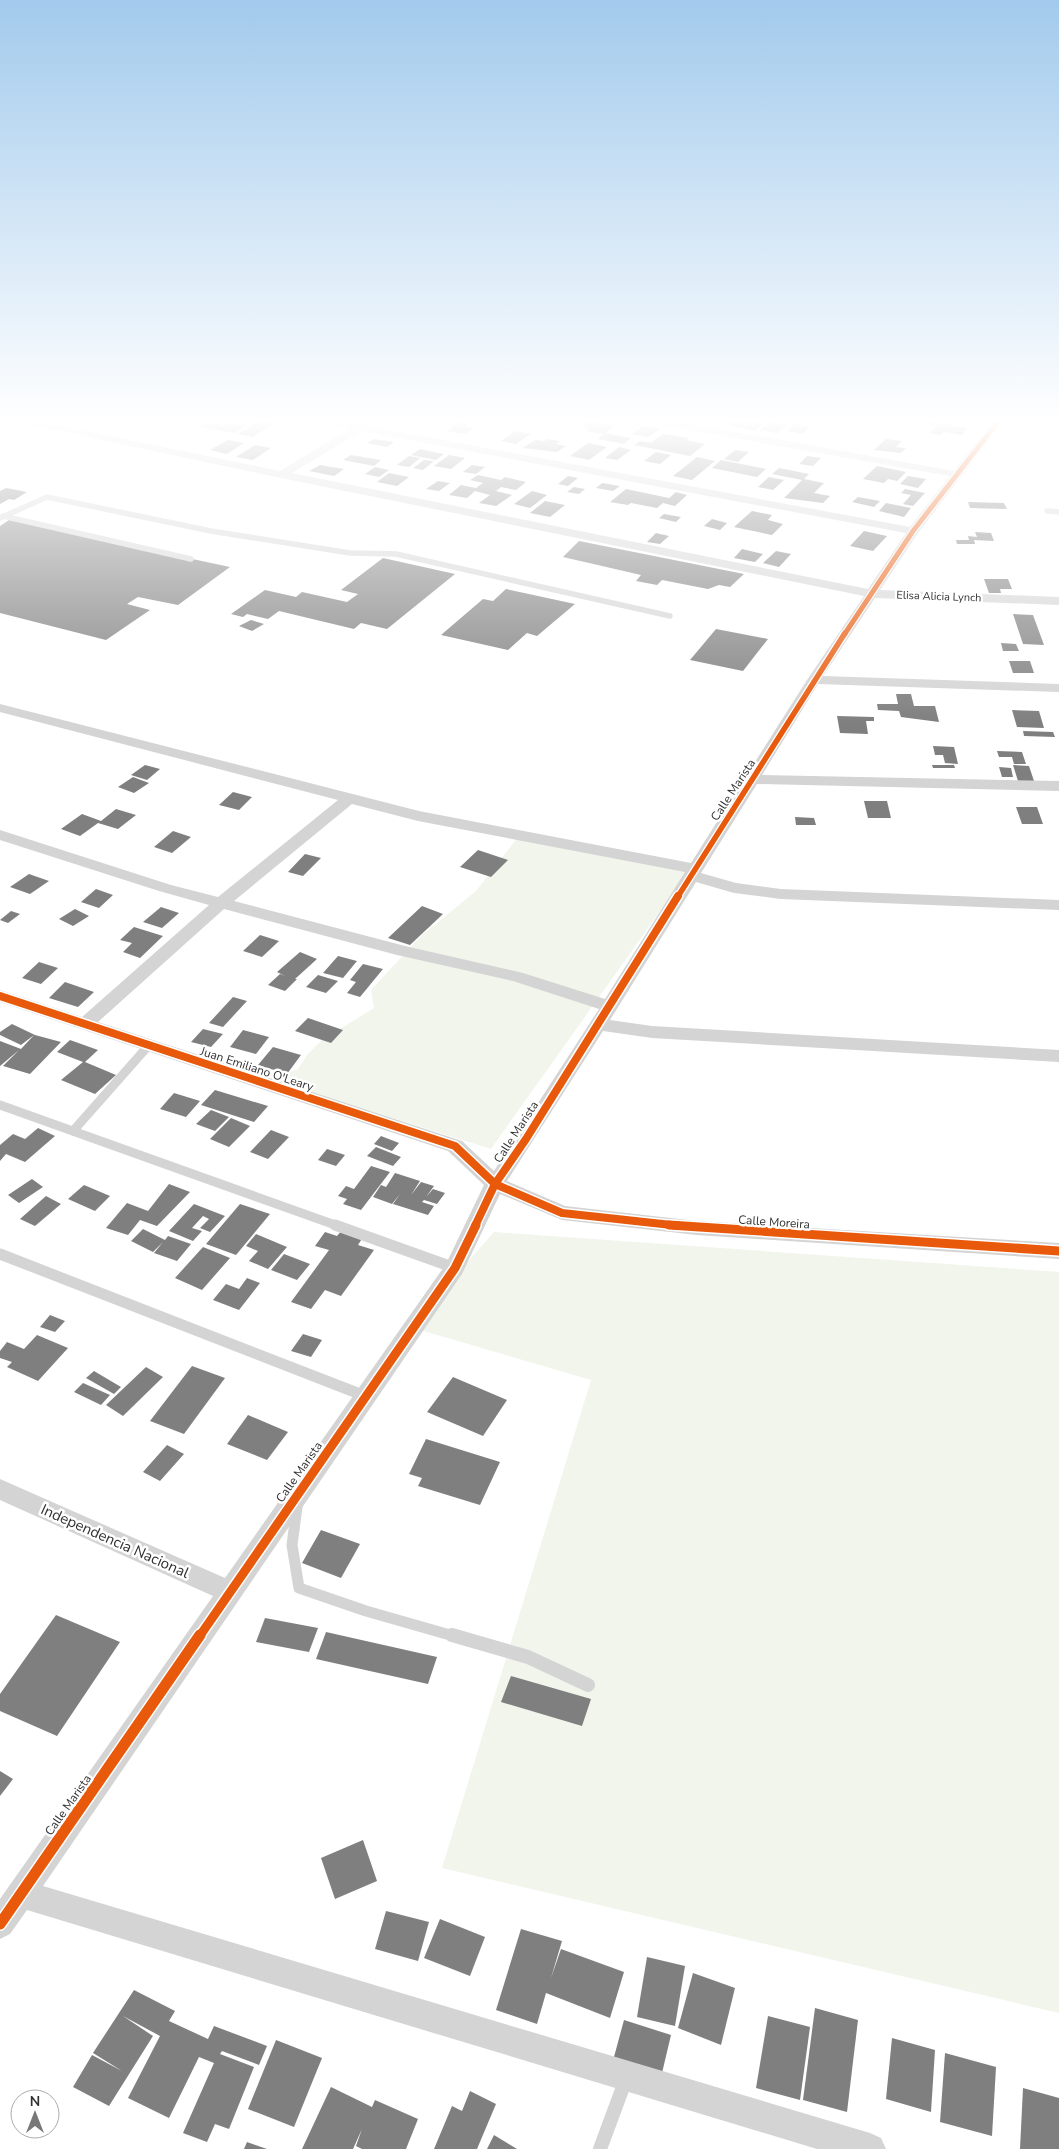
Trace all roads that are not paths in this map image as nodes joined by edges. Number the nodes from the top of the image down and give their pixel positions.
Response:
1 (30, 523) edge
2 (174, 523) edge
3 (521, 523) edge
4 (873, 523) edge
5 (919, 523) edge
6 (913, 531) junction
7 (191, 559) dead end
8 (873, 594) junction
9 (1059, 601) edge
10 (670, 616) dead end
11 (814, 680) junction
12 (1059, 688) edge
13 (0, 708) edge
14 (754, 779) junction
15 (1059, 786) edge
16 (351, 797) junction
17 (0, 835) edge
18 (693, 872) junction
19 (221, 903) junction
20 (1059, 905) edge
21 (0, 996) edge
22 (609, 1006) junction
23 (85, 1024) junction
24 (598, 1024) junction
25 (149, 1045) junction
26 (1059, 1056) edge
27 (0, 1105) edge
28 (73, 1131) junction
29 (495, 1184) junction
30 (1059, 1251) edge
31 (0, 1254) edge
32 (455, 1268) junction
33 (366, 1396) junction
34 (0, 1489) edge
35 (298, 1494) junction
36 (230, 1592) junction
37 (588, 1685) dead end
38 (21, 1894) junction
39 (0, 1924) edge
40 (627, 2076) junction
41 (600, 2149) edge
42 (870, 2149) edge

1 - 7 lane
2 - 10 lane
3 - 8 street, Elisa Alicia Lynch
4 - 6 street
5 - 6 street, Calle Marista
6 - 8 street, Calle Marista
8 - 9 street, Elisa Alicia Lynch
8 - 11 street, Calle Marista
11 - 12 street
11 - 14 street, Calle Marista
13 - 16 street
14 - 15 street
14 - 18 street, Calle Marista
16 - 18 street
16 - 19 street
17 - 19 street
18 - 20 street
18 - 22 street, Calle Marista
19 - 22 street
19 - 23 street
21 - 23 street, Juan Emiliano O'Leary
22 - 24 street, Calle Marista
23 - 25 street, Juan Emiliano O'Leary
24 - 26 street
24 - 29 street, Calle Marista
25 - 28 lane
25 - 29 street, Juan Emiliano O'Leary
27 - 28 lane
28 - 32 lane
29 - 30 street, Calle Moreira
29 - 32 street, Calle Marista
31 - 33 lane
32 - 33 street, Calle Marista
33 - 35 street, Calle Marista
34 - 36 street, Independencia Nacional
35 - 36 street, Calle Marista
35 - 37 lane
36 - 38 street, Calle Marista
38 - 39 street, Calle Marista
38 - 40 street
40 - 41 lane
40 - 42 street

